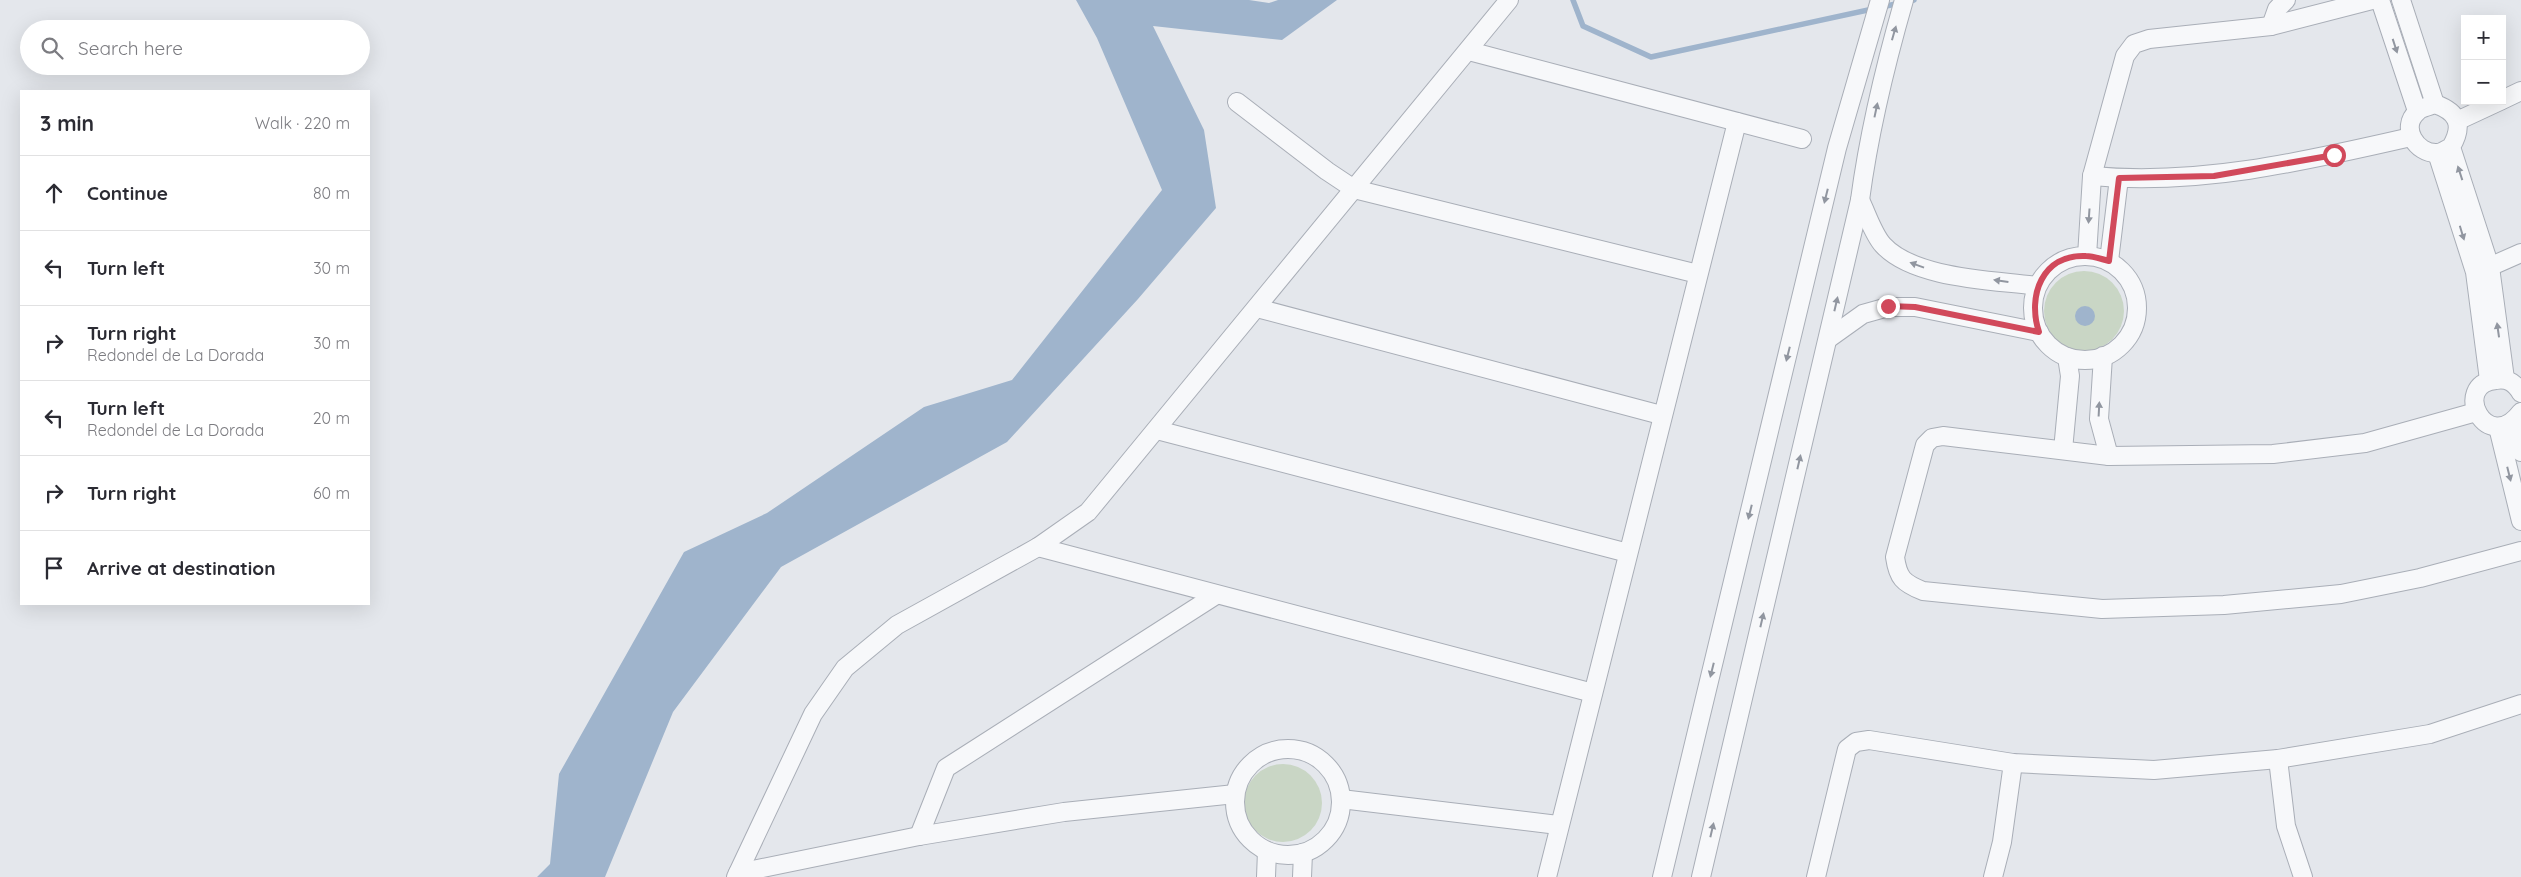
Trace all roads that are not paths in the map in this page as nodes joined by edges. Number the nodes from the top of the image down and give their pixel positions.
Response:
1 (1510, 0) edge
2 (1880, 0) edge
3 (1904, 0) edge
4 (2286, 0) edge
5 (2372, 0) edge
6 (2380, 0) edge
7 (2401, 0) edge
8 (2271, 26) junction
9 (1469, 51) junction
10 (2521, 91) edge
11 (2506, 98) edge
12 (1237, 102) dead end
13 (2435, 104) junction
14 (2492, 105) edge
15 (2417, 111) junction
16 (2458, 121) junction
17 (1737, 122) junction
18 (2411, 137) junction
19 (1802, 138) dead end
20 (2444, 150) junction
21 (2092, 176) junction
22 (2119, 178) junction
23 (1354, 189) junction
24 (1860, 200) junction
25 (2521, 253) edge
26 (2086, 256) junction
27 (2109, 261) junction
28 (2482, 270) junction
29 (1698, 274) junction
30 (2037, 286) junction
31 (1257, 308) junction
32 (2039, 332) junction
33 (1828, 339) junction
34 (2067, 356) junction
35 (2103, 356) junction
36 (2497, 379) junction
37 (2521, 393) edge
38 (2476, 412) junction
39 (1661, 415) junction
40 (2511, 421) edge
41 (1157, 430) junction
42 (2063, 450) junction
43 (2521, 452) edge
44 (2109, 456) junction
45 (2521, 521) edge
46 (1038, 548) junction
47 (2521, 551) edge
48 (1628, 553) junction
49 (1216, 595) junction
50 (1594, 693) junction
51 (2521, 704) edge
52 (2278, 759) junction
53 (2013, 763) junction
54 (1235, 794) junction
55 (1341, 799) junction
56 (1558, 826) junction
57 (919, 836) junction
58 (1267, 851) junction
59 (1303, 853) junction
60 (737, 875) edge
61 (1266, 877) edge
62 (1302, 877) edge
63 (1547, 877) edge
64 (1662, 877) edge
65 (1701, 877) edge
66 (1816, 877) edge
67 (1994, 877) edge
68 (2303, 877) edge

1 - 9 street
2 -> 64 street
24 -> 3 street
4 - 8 street
5 - 8 street
6 -> 15 street
7 - 13 street
8 - 21 street
9 - 17 street
9 - 23 street
10 - 11 street
12 - 23 street
13 - 15 street
13 - 16 street
14 - 16 street
15 - 18 street
16 - 20 street
17 - 19 street
17 - 29 street
18 - 20 street
18 - 22 street
20 - 28 street
21 - 22 street
21 -> 26 street
22 - 27 street
23 - 29 street
23 - 31 street
30 -> 24 street
33 -> 24 street
25 - 28 street
26 - 27 street
26 - 30 street
27 - 35 street
28 - 36 street
29 - 39 street
30 - 32 street
31 - 39 street
31 - 41 street
32 - 33 street
32 - 34 street
65 -> 33 street
34 - 35 street
34 - 42 street
44 -> 35 street
36 - 37 street
36 - 38 street
38 - 40 street
38 - 44 street
39 - 48 street
40 - 43 street
40 -> 45 street
41 - 46 street
41 - 48 street
42 - 44 street
42 - 47 street
46 - 49 street
46 - 60 street
48 - 50 street
49 - 50 street
49 - 57 street
50 - 56 street
51 - 52 street
52 - 53 street
52 - 68 street
53 - 66 street
53 - 67 street
54 - 55 street
54 - 57 street
54 - 58 street
55 - 56 street
55 - 59 street
56 - 63 street
57 - 60 street
58 - 59 street
58 - 61 street
59 - 62 street

